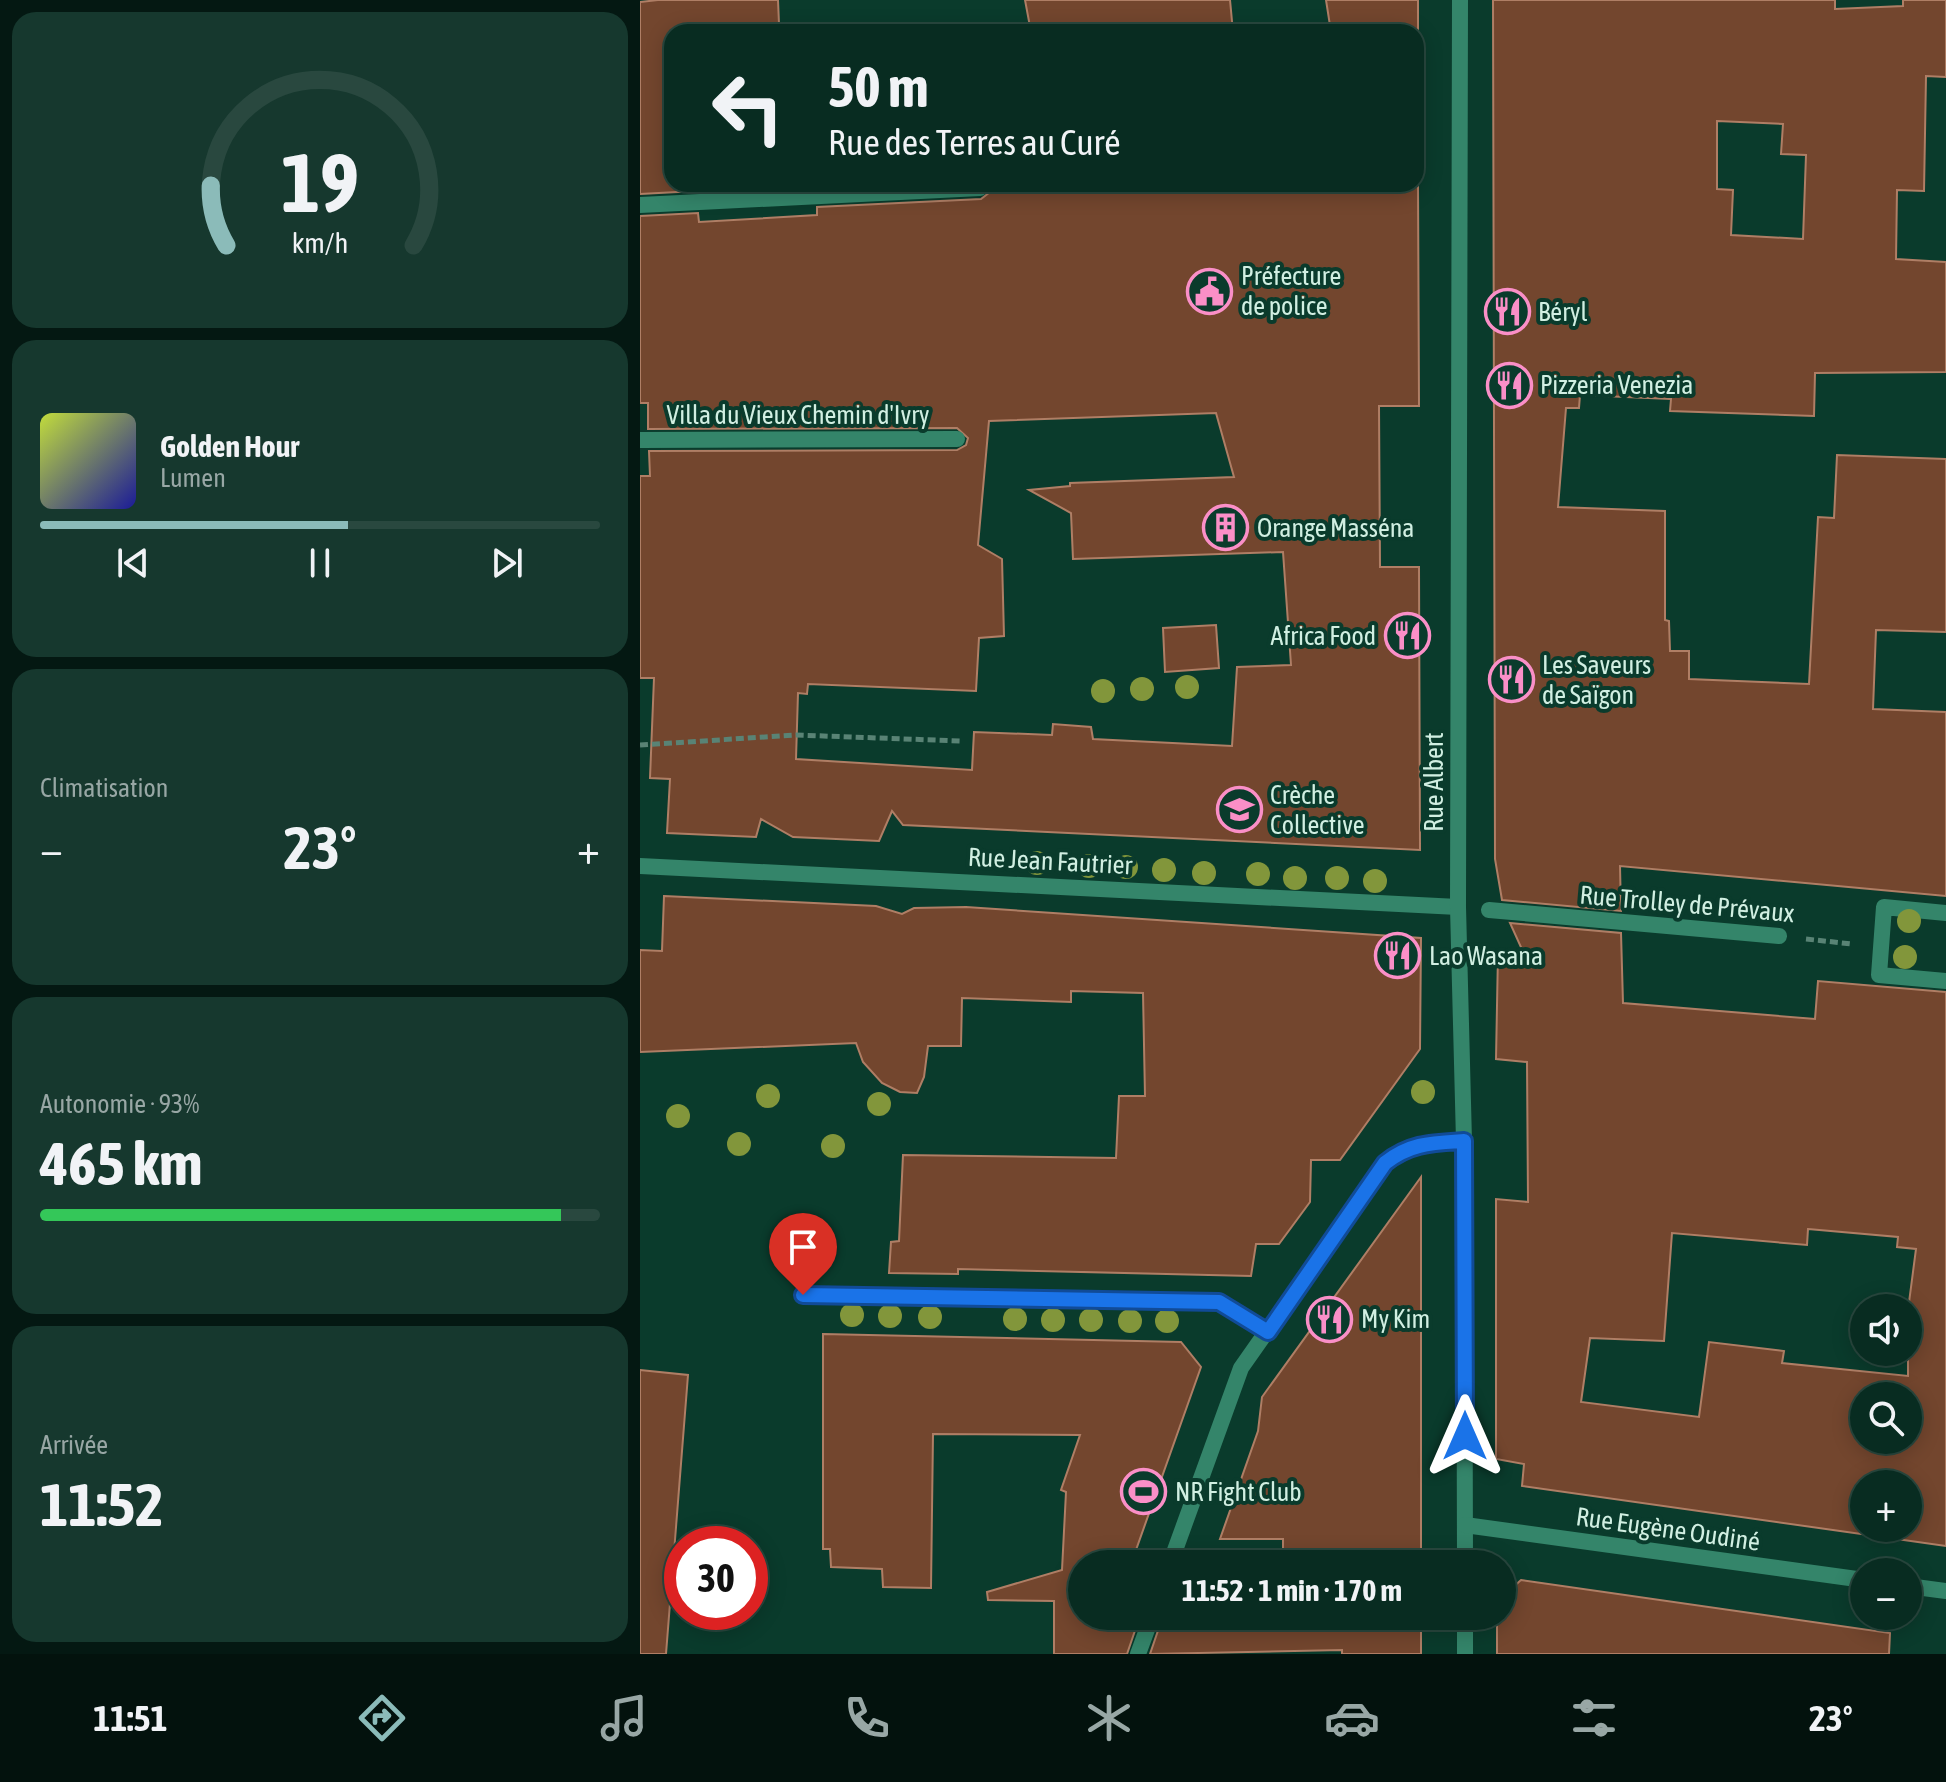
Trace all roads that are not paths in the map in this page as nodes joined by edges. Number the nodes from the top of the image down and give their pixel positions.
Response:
1 (1460, 0) edge
2 (900, 192) edge
3 (640, 205) edge
4 (957, 439) dead end
5 (640, 440) edge
6 (640, 866) edge
7 (1458, 907) junction
8 (1489, 910) dead end
9 (1946, 913) edge
10 (1779, 936) road end
11 (1946, 981) edge
12 (1464, 1141) junction
13 (803, 1295) dead end
14 (1268, 1332) junction
15 (1465, 1525) junction
16 (1175, 1550) edge
17 (1465, 1550) edge
18 (1850, 1578) edge
19 (1922, 1588) edge
20 (1946, 1591) edge
21 (1147, 1630) edge
22 (1465, 1630) edge
23 (1138, 1654) edge
24 (1465, 1654) edge

1 - 7 street, Rue Albert
2 - 3 street
4 - 5 street, Villa du Vieux Chemin d'Ivry
6 - 7 street, Rue Jean Fautrier
7 - 12 street, Rue Albert
8 - 10 street, Rue Trolley de Prévaux
9 - 11 street
12 - 14 street
12 - 15 street, Rue Albert
13 - 14 street
14 - 16 street
15 - 17 street, Rue Albert
15 - 18 street, Rue Eugène Oudiné
19 - 20 street
21 - 23 street
22 - 24 street

